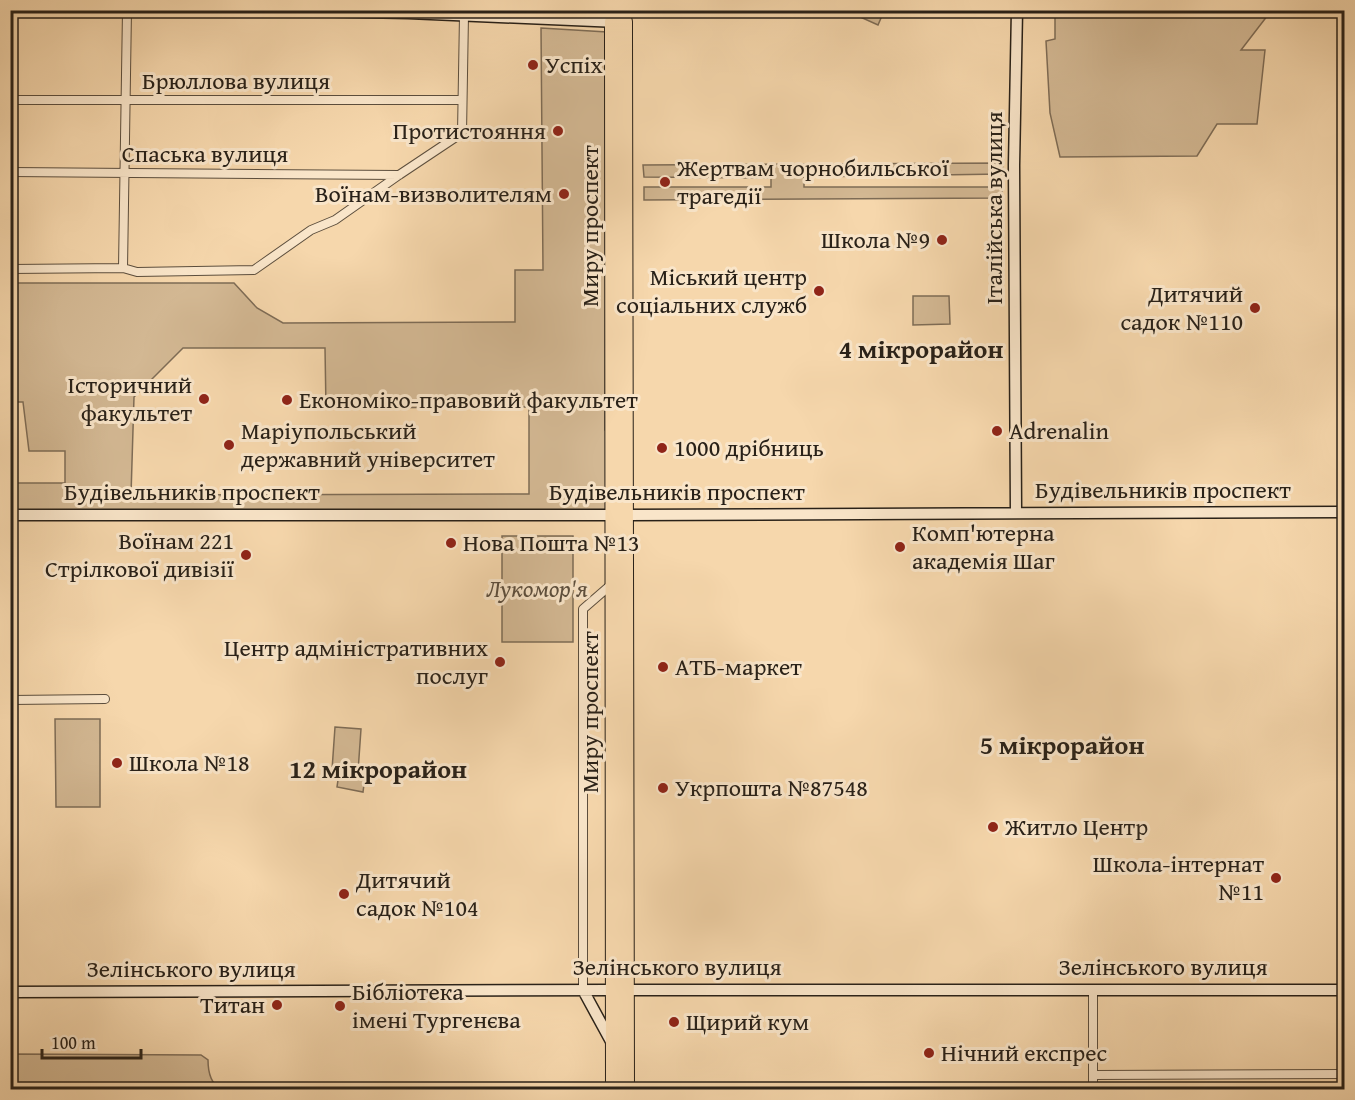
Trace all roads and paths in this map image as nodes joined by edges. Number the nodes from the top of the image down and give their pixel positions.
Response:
1 (128, 10) edge
2 (258, 10) edge
3 (1017, 10) edge
4 (464, 15) junction
5 (619, 16) edge
6 (10, 100) edge
7 (462, 100) junction
8 (126, 101) junction
9 (10, 172) edge
10 (125, 174) junction
11 (399, 174) junction
12 (123, 268) junction
13 (10, 269) edge
14 (1344, 512) edge
15 (1016, 513) junction
16 (10, 515) edge
17 (619, 515) junction
18 (613, 582) junction
19 (105, 699) dead end
20 (10, 700) edge
21 (583, 990) junction
22 (620, 990) junction
23 (1093, 990) junction
24 (1344, 990) edge
25 (10, 992) edge
26 (613, 1053) junction
27 (1344, 1074) edge
28 (1093, 1075) junction
29 (607, 1089) edge
30 (614, 1089) edge
31 (627, 1089) edge
32 (1093, 1089) edge

1 - 8 street
2 - 4 street
3 - 15 street, Італійська вулиця
4 - 5 street
4 - 7 street
5 - 17 highway, Миру проспект
6 - 8 street, Брюллова вулиця
7 - 8 street, Брюллова вулиця
7 - 11 street
8 - 10 street
9 - 10 street, Спаська вулиця
10 - 11 street, Спаська вулиця
10 - 12 street
11 - 12 street
12 - 13 street
14 - 15 street, Будівельників проспект
15 - 17 street, Будівельників проспект
16 - 17 street, Будівельників проспект
17 - 18 highway, Миру проспект
17 - 22 highway, Миру проспект
18 - 21 street
18 - 22 highway, Миру проспект
19 - 20 street
21 - 22 street, Зелінського вулиця
21 - 25 street, Зелінського вулиця
21 - 26 street
22 - 23 street, Зелінського вулиця
22 - 26 highway, Миру проспект
22 - 31 highway, Миру проспект
23 - 24 street, Зелінського вулиця
23 - 28 street
26 - 29 street
26 - 30 highway, Миру проспект
27 - 28 street
28 - 32 street

